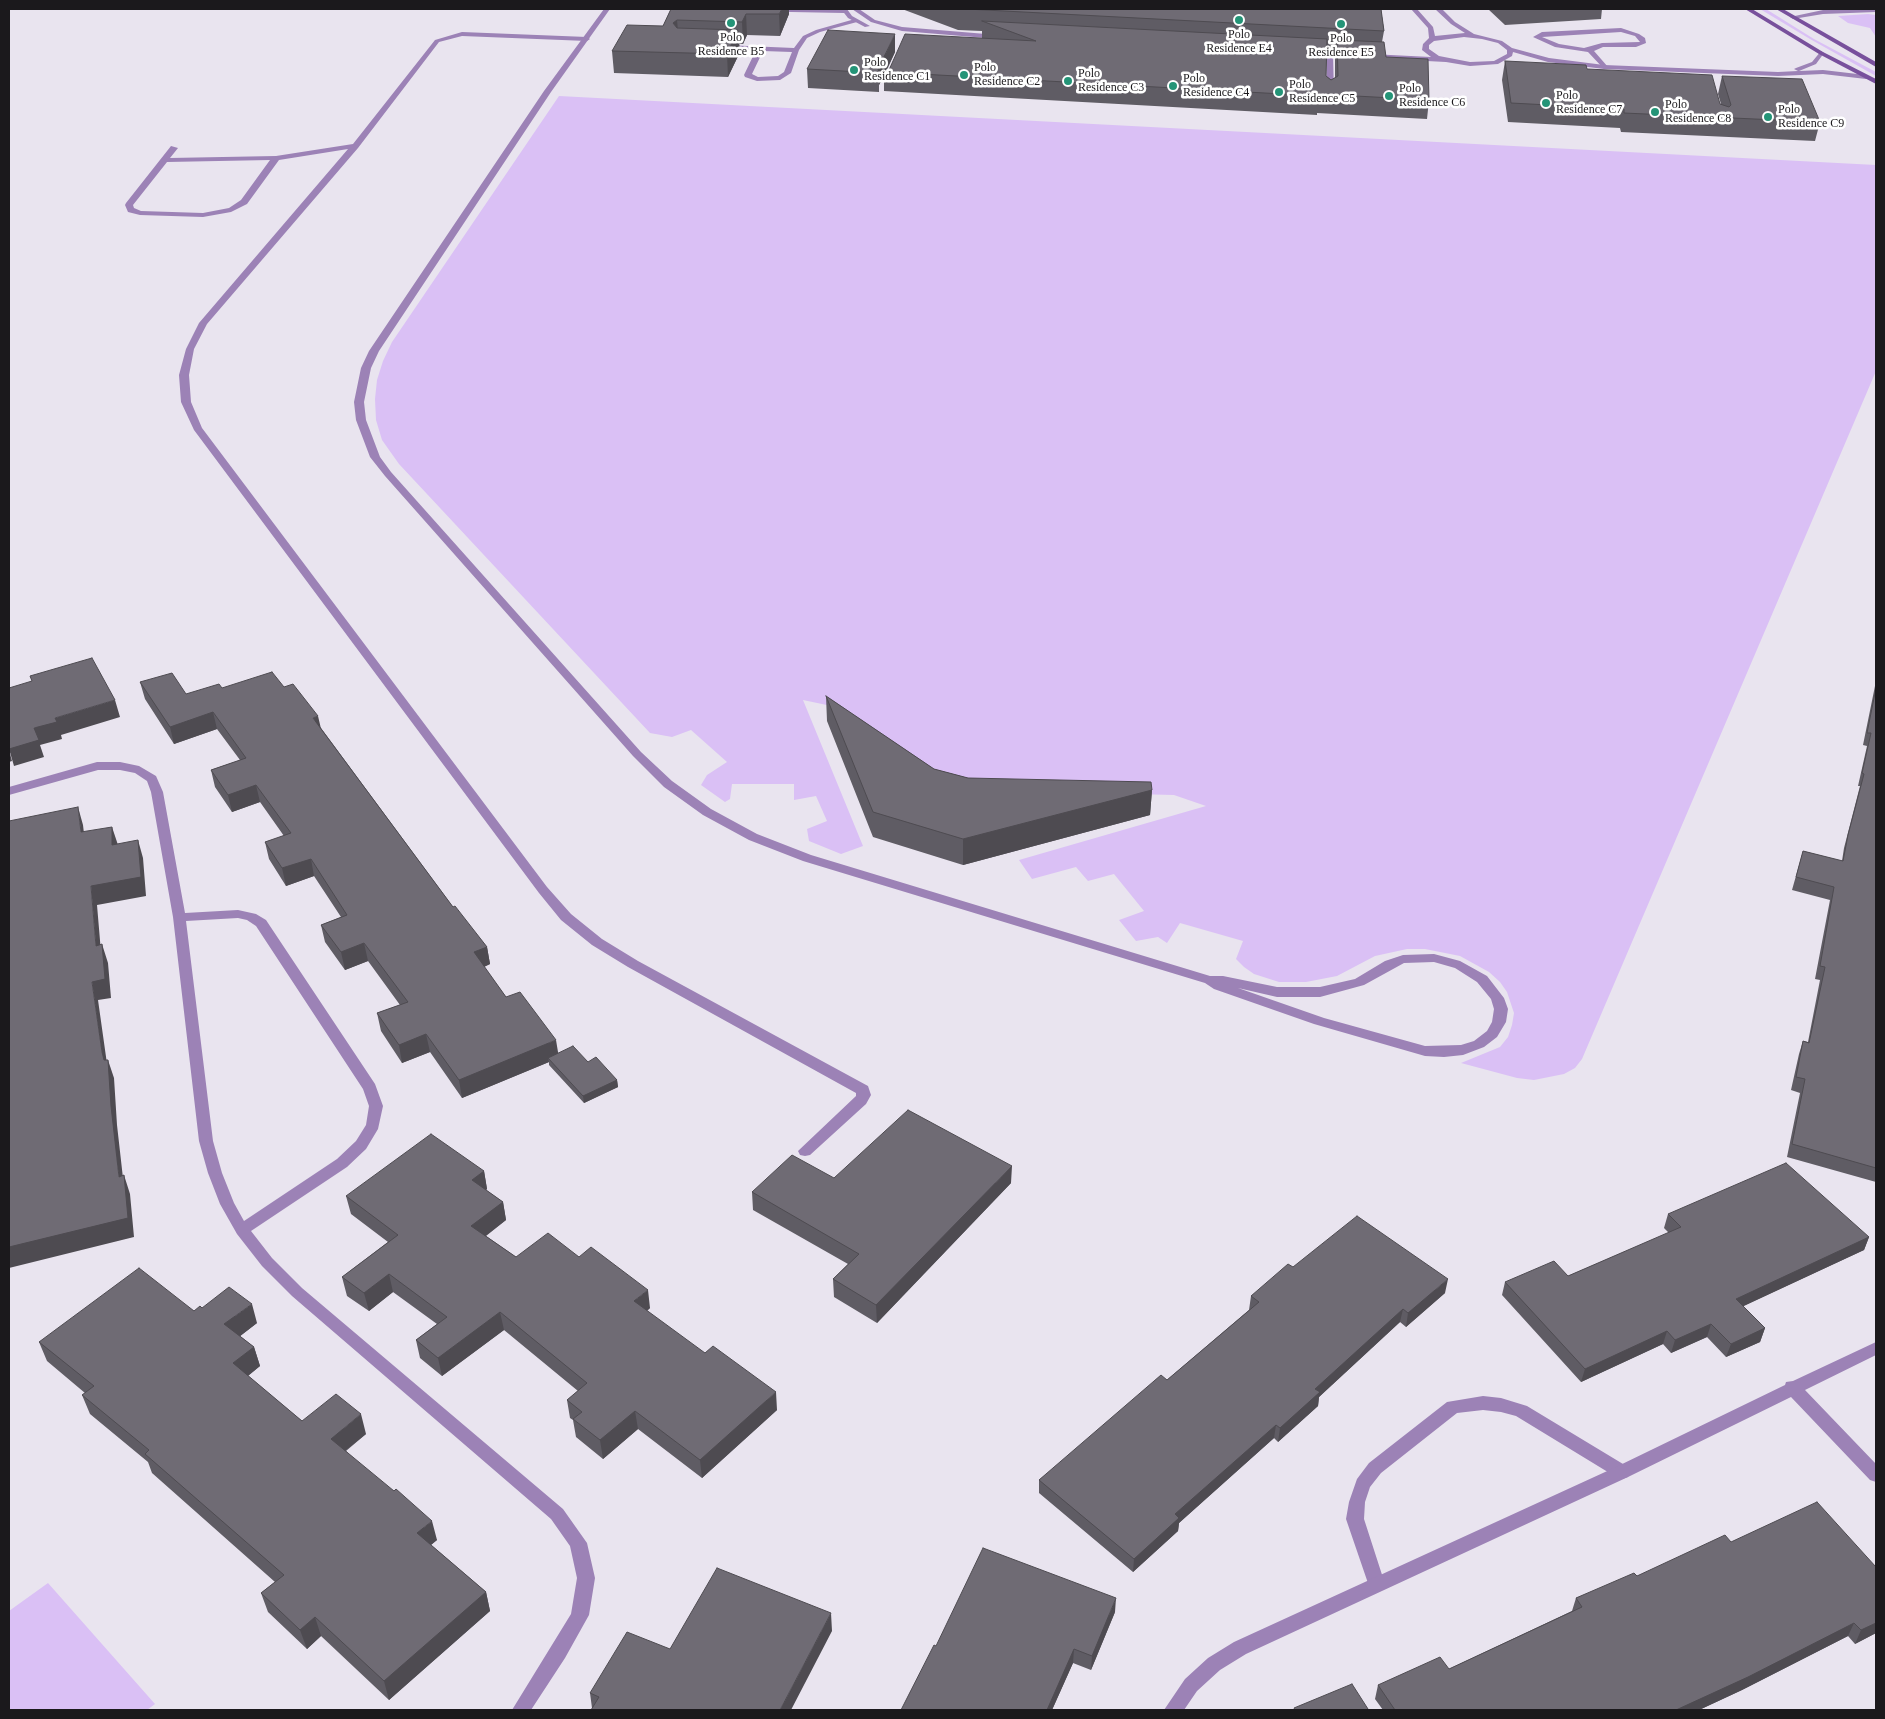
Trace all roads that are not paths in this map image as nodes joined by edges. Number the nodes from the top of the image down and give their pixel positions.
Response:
1 (607, 9) edge
2 (739, 9) edge
3 (855, 9) edge
4 (1414, 9) edge
5 (1438, 9) edge
6 (1748, 9) edge
7 (1779, 9) edge
8 (844, 10) edge
9 (1876, 10) edge
10 (1793, 17) junction
11 (855, 21) junction
12 (1473, 36) junction
13 (998, 37) junction
14 (1008, 37) edge
15 (586, 39) junction
16 (1426, 43) junction
17 (715, 47) edge
18 (760, 49) junction
19 (1412, 49) dead end
20 (1510, 49) junction
21 (796, 50) junction
22 (1590, 50) junction
23 (1300, 52) edge
24 (1821, 53) junction
25 (1330, 54) junction
26 (1444, 60) junction
27 (1496, 62) junction
28 (1513, 62) edge
29 (1529, 63) edge
30 (1876, 65) edge
31 (1604, 67) junction
32 (1706, 72) junction
33 (1761, 74) junction
34 (1866, 77) junction
35 (1708, 81) edge
36 (1876, 82) edge
37 (1330, 95) edge
38 (355, 146) junction
39 (174, 148) dead end
40 (276, 158) junction
41 (163, 160) junction
42 (9, 792) edge
43 (179, 917) junction
44 (1210, 980) junction
45 (805, 1151) dead end
46 (242, 1230) junction
47 (1876, 1348) edge
48 (1792, 1387) junction
49 (1622, 1472) junction
50 (1876, 1475) edge
51 (1376, 1584) junction
52 (521, 1710) edge
53 (1173, 1710) edge

1 - 15 street
2 - 8 street
3 - 13 street
4 - 16 street
5 - 12 street
6 - 24 street
7 - 10 street
8 - 11 street
9 - 10 street
10 - 30 street
11 - 13 street
11 - 21 street
12 - 16 street
12 - 20 street
13 - 14 street
15 - 38 street
15 - 44 street
16 - 26 street
17 - 18 street
18 - 21 street
18 - 21 street
19 - 25 street
20 - 27 street
20 - 31 street
22 - 22 street
22 - 31 street
23 - 25 street
24 - 33 street
24 - 34 street
25 - 26 street
25 - 37 street
26 - 27 street
27 - 28 street
29 - 31 street
31 - 32 street
32 - 33 street
32 - 35 street
33 - 34 street
34 - 36 street
38 - 40 street
38 - 45 street
39 - 41 street
40 - 41 street
40 - 41 street
42 - 43 street
43 - 46 street
43 - 46 street
44 - 44 street
46 - 52 street
47 - 48 street
48 - 49 street
48 - 50 street
49 - 51 street
49 - 51 street
51 - 53 street

